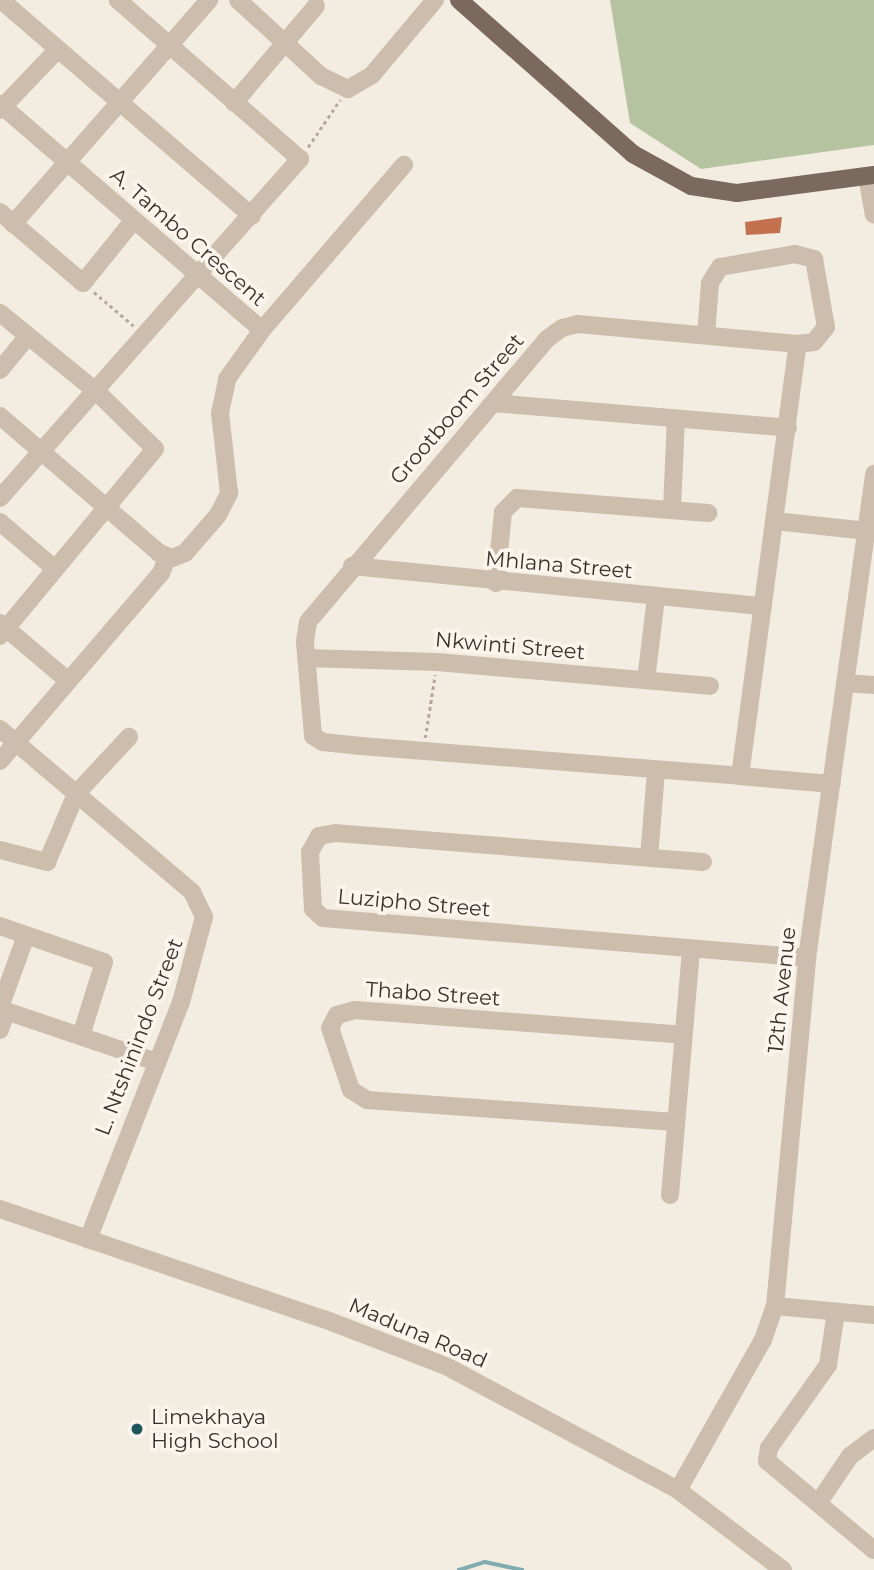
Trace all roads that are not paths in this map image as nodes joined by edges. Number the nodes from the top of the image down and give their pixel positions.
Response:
1 (1, 0) edge
2 (118, 0) edge
3 (209, 0) edge
4 (238, 0) edge
5 (435, 0) edge
6 (459, 0) edge
7 (316, 6) dead end
8 (285, 42) junction
9 (171, 46) junction
10 (58, 49) junction
11 (120, 100) junction
12 (234, 103) junction
13 (1, 107) edge
14 (67, 163) junction
15 (404, 165) dead end
16 (870, 176) edge
17 (874, 214) edge
18 (252, 216) junction
19 (7, 218) edge
20 (133, 220) junction
21 (196, 275) junction
22 (0, 313) edge
23 (262, 330) junction
24 (706, 335) junction
25 (27, 336) junction
26 (798, 344) junction
27 (0, 370) edge
28 (97, 393) junction
29 (493, 403) junction
30 (0, 416) edge
31 (676, 419) junction
32 (788, 428) junction
33 (40, 452) junction
34 (874, 474) edge
35 (0, 498) edge
36 (106, 508) junction
37 (672, 509) junction
38 (708, 513) dead end
39 (775, 521) junction
40 (0, 523) edge
41 (867, 531) junction
42 (167, 558) junction
43 (352, 566) junction
44 (55, 569) junction
45 (496, 583) junction
46 (656, 597) junction
47 (763, 606) junction
48 (2, 629) edge
49 (306, 658) junction
50 (66, 680) junction
51 (646, 680) junction
52 (845, 683) junction
53 (874, 685) edge
54 (710, 686) dead end
55 (0, 729) edge
56 (129, 737) dead end
57 (16, 742) junction
58 (0, 761) edge
59 (656, 771) junction
60 (740, 776) junction
61 (832, 785) junction
62 (76, 794) junction
63 (0, 850) edge
64 (649, 857) junction
65 (703, 862) dead end
66 (0, 926) edge
67 (26, 936) junction
68 (691, 949) junction
69 (807, 958) junction
70 (2, 1009) edge
71 (0, 1030) edge
72 (683, 1035) junction
73 (81, 1036) junction
74 (157, 1062) junction
75 (675, 1122) junction
76 (670, 1195) dead end
77 (0, 1209) edge
78 (88, 1239) junction
79 (775, 1306) junction
80 (836, 1312) junction
81 (874, 1315) edge
82 (874, 1437) edge
83 (678, 1490) junction
84 (819, 1502) junction
85 (874, 1550) edge
86 (783, 1570) edge

1 - 10 street
2 - 9 street
3 - 9 street
4 - 8 street
5 - 8 street
6 - 16 main road
7 - 8 street
8 - 12 street
9 - 11 street
9 - 12 street
10 - 11 street
10 - 13 street
11 - 14 street
11 - 18 street
12 - 18 street
13 - 14 street, A. Tambo Crescent
14 - 19 street
14 - 20 street, A. Tambo Crescent
15 - 23 street
16 - 17 street
18 - 21 street
19 - 20 street
20 - 21 street, A. Tambo Crescent
21 - 23 street, A. Tambo Crescent
21 - 28 street
22 - 25 street
23 - 42 street, A. Tambo Crescent
24 - 26 street, Grootboom Street
24 - 26 street
24 - 29 street, Grootboom Street
25 - 27 street
25 - 28 street
26 - 32 street
28 - 33 street
28 - 36 street
29 - 31 street
29 - 43 street, Grootboom Street
30 - 33 street
31 - 32 street
31 - 37 street
32 - 39 street
33 - 35 street
33 - 36 street
34 - 41 street, 12th Avenue
36 - 42 street
36 - 44 street
37 - 38 street
37 - 45 street
39 - 41 street
39 - 47 street
40 - 44 street
41 - 52 street, 12th Avenue
42 - 50 street
43 - 45 street, Mhlana Street
43 - 49 street, Grootboom Street
44 - 48 street
45 - 46 street, Mhlana Street
46 - 47 street, Mhlana Street
46 - 51 street
47 - 60 street
48 - 50 street
49 - 51 street, Nkwinti Street
49 - 59 street, Grootboom Street
50 - 57 street
51 - 54 street, Nkwinti Street
52 - 53 street
52 - 61 street, 12th Avenue
55 - 57 street, L. Ntshinindo Street
56 - 62 street
57 - 58 street
57 - 62 street, L. Ntshinindo Street
59 - 60 street, Grootboom Street
59 - 64 street
60 - 61 street, Grootboom Street
61 - 69 street, 12th Avenue
62 - 63 street
62 - 74 street, L. Ntshinindo Street
64 - 65 street, Luzipho Street
64 - 68 street, Luzipho Street
66 - 67 street
67 - 70 street
67 - 73 street
68 - 69 street, Luzipho Street
68 - 72 street
69 - 79 street, 12th Avenue
70 - 71 street
70 - 73 street
72 - 75 street
72 - 75 street, Thabo Street
73 - 74 street
74 - 78 street, L. Ntshinindo Street
75 - 76 street
77 - 78 street, Maduna Road
78 - 83 street, Maduna Road
79 - 80 street
79 - 83 street, 12th Avenue
80 - 81 street
80 - 84 street
82 - 84 street
83 - 86 street, Maduna Road
84 - 85 street

